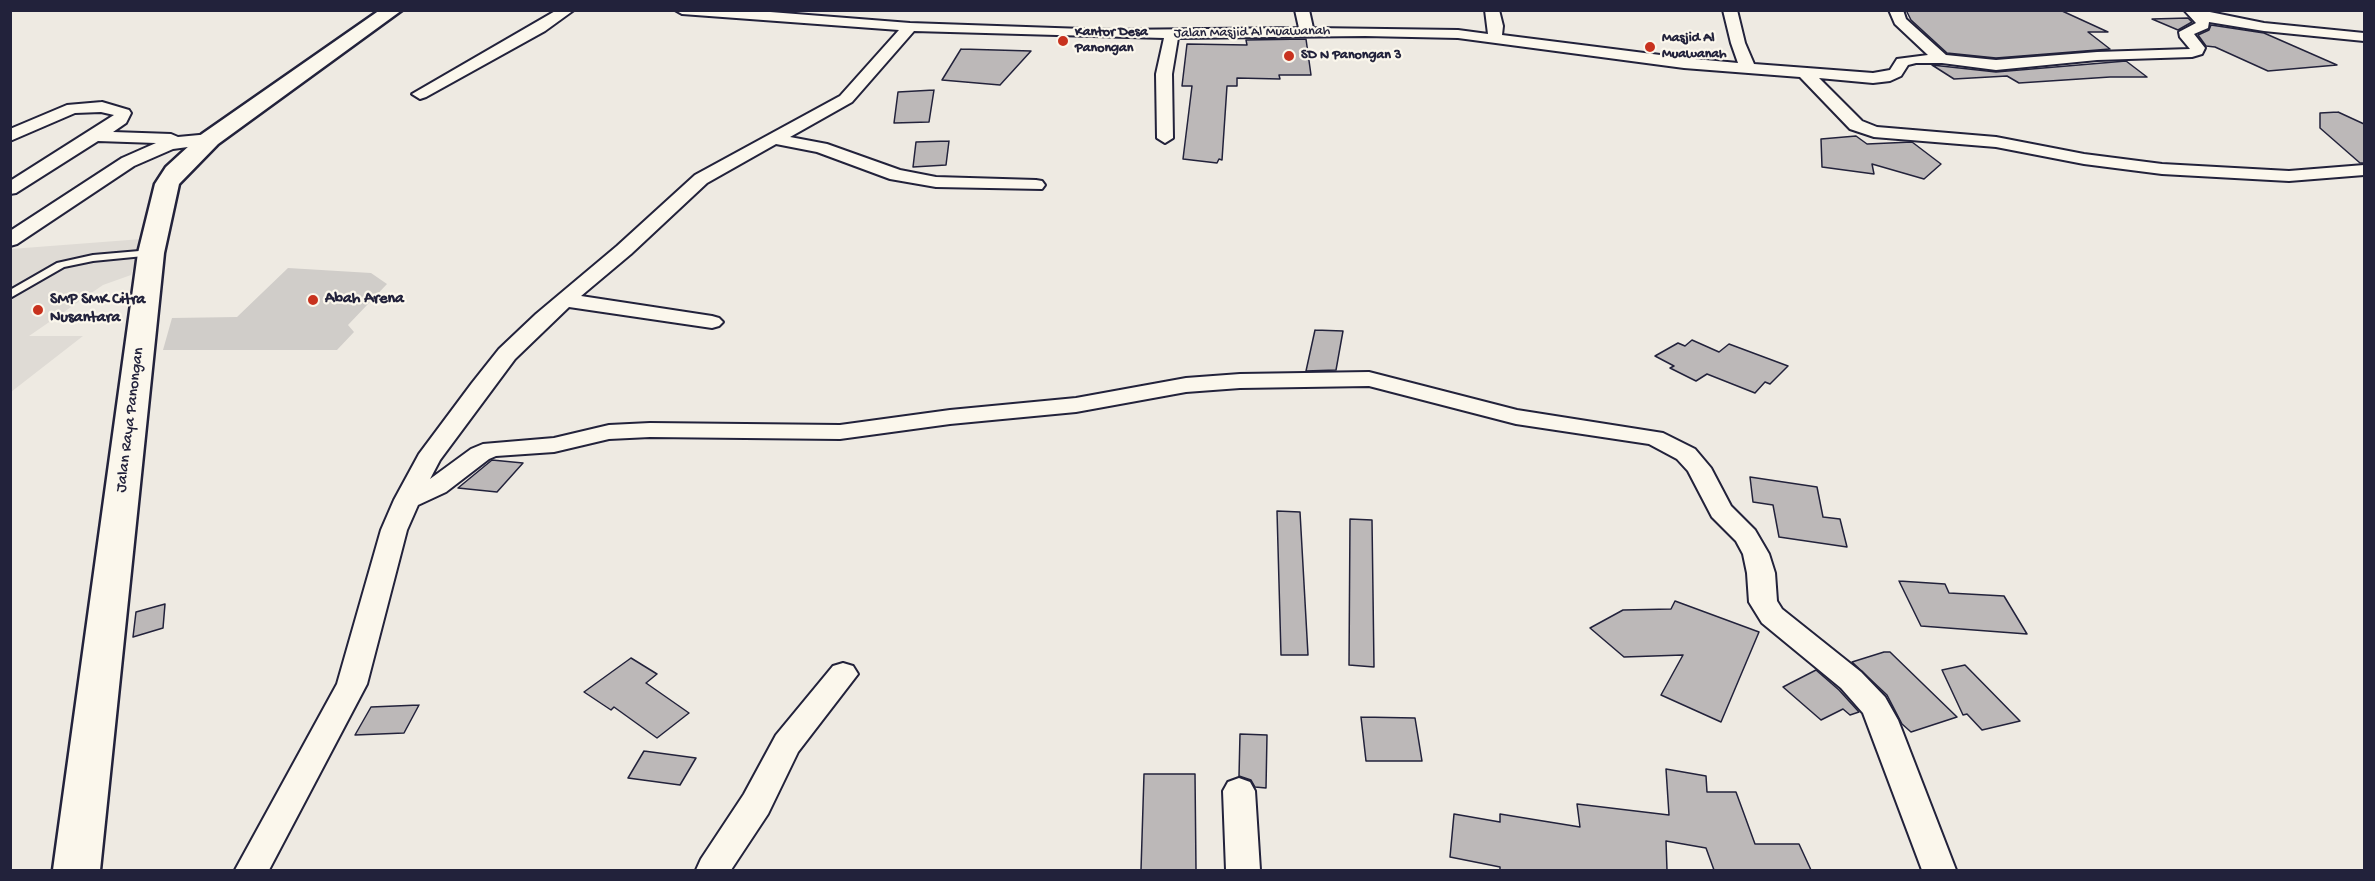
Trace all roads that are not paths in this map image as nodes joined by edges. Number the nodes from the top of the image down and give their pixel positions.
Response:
1 (393, 10) edge
2 (567, 10) edge
3 (682, 10) edge
4 (1302, 10) edge
5 (1492, 10) edge
6 (1730, 10) edge
7 (1896, 10) edge
8 (2195, 13) edge
9 (836, 15) edge
10 (910, 27) junction
11 (1307, 32) junction
12 (1172, 34) junction
13 (1495, 37) junction
14 (2364, 37) edge
15 (1942, 59) junction
16 (1748, 68) junction
17 (1805, 73) junction
18 (420, 94) dead end
19 (10, 136) edge
20 (92, 136) junction
21 (1165, 138) dead end
22 (774, 139) junction
23 (199, 140) junction
24 (2364, 170) edge
25 (1036, 185) dead end
26 (10, 189) edge
27 (10, 240) edge
28 (151, 253) junction
29 (10, 295) edge
30 (563, 300) junction
31 (712, 322) dead end
32 (407, 500) junction
33 (843, 674) dead end
34 (1239, 791) dead end
35 (76, 870) edge
36 (252, 870) edge
37 (713, 870) edge
38 (1243, 870) edge
39 (1939, 870) edge

1 - 23 main road, Jalan Raya Panongan
2 - 18 street
3 - 9 street, Jalan Masjid Al Muawanah
4 - 11 street
5 - 13 street
6 - 16 street
7 - 15 street
8 - 14 street
8 - 15 street, Jalan Masjid Al Muawanah
9 - 10 street, Jalan Masjid Al Muawanah
10 - 12 street, Jalan Masjid Al Muawanah
10 - 22 street
11 - 12 street, Jalan Masjid Al Muawanah
11 - 13 street, Jalan Masjid Al Muawanah
12 - 21 street
13 - 16 street, Jalan Masjid Al Muawanah
15 - 17 street, Jalan Masjid Al Muawanah
16 - 17 street, Jalan Masjid Al Muawanah
17 - 24 street
19 - 20 street
20 - 23 street
20 - 26 street
22 - 25 street
22 - 30 street
23 - 27 street
23 - 28 main road, Jalan Raya Panongan
28 - 29 lane
28 - 35 main road, Jalan Raya Panongan
30 - 31 street
30 - 32 street
32 - 36 street
32 - 39 street
33 - 37 street
34 - 38 street

